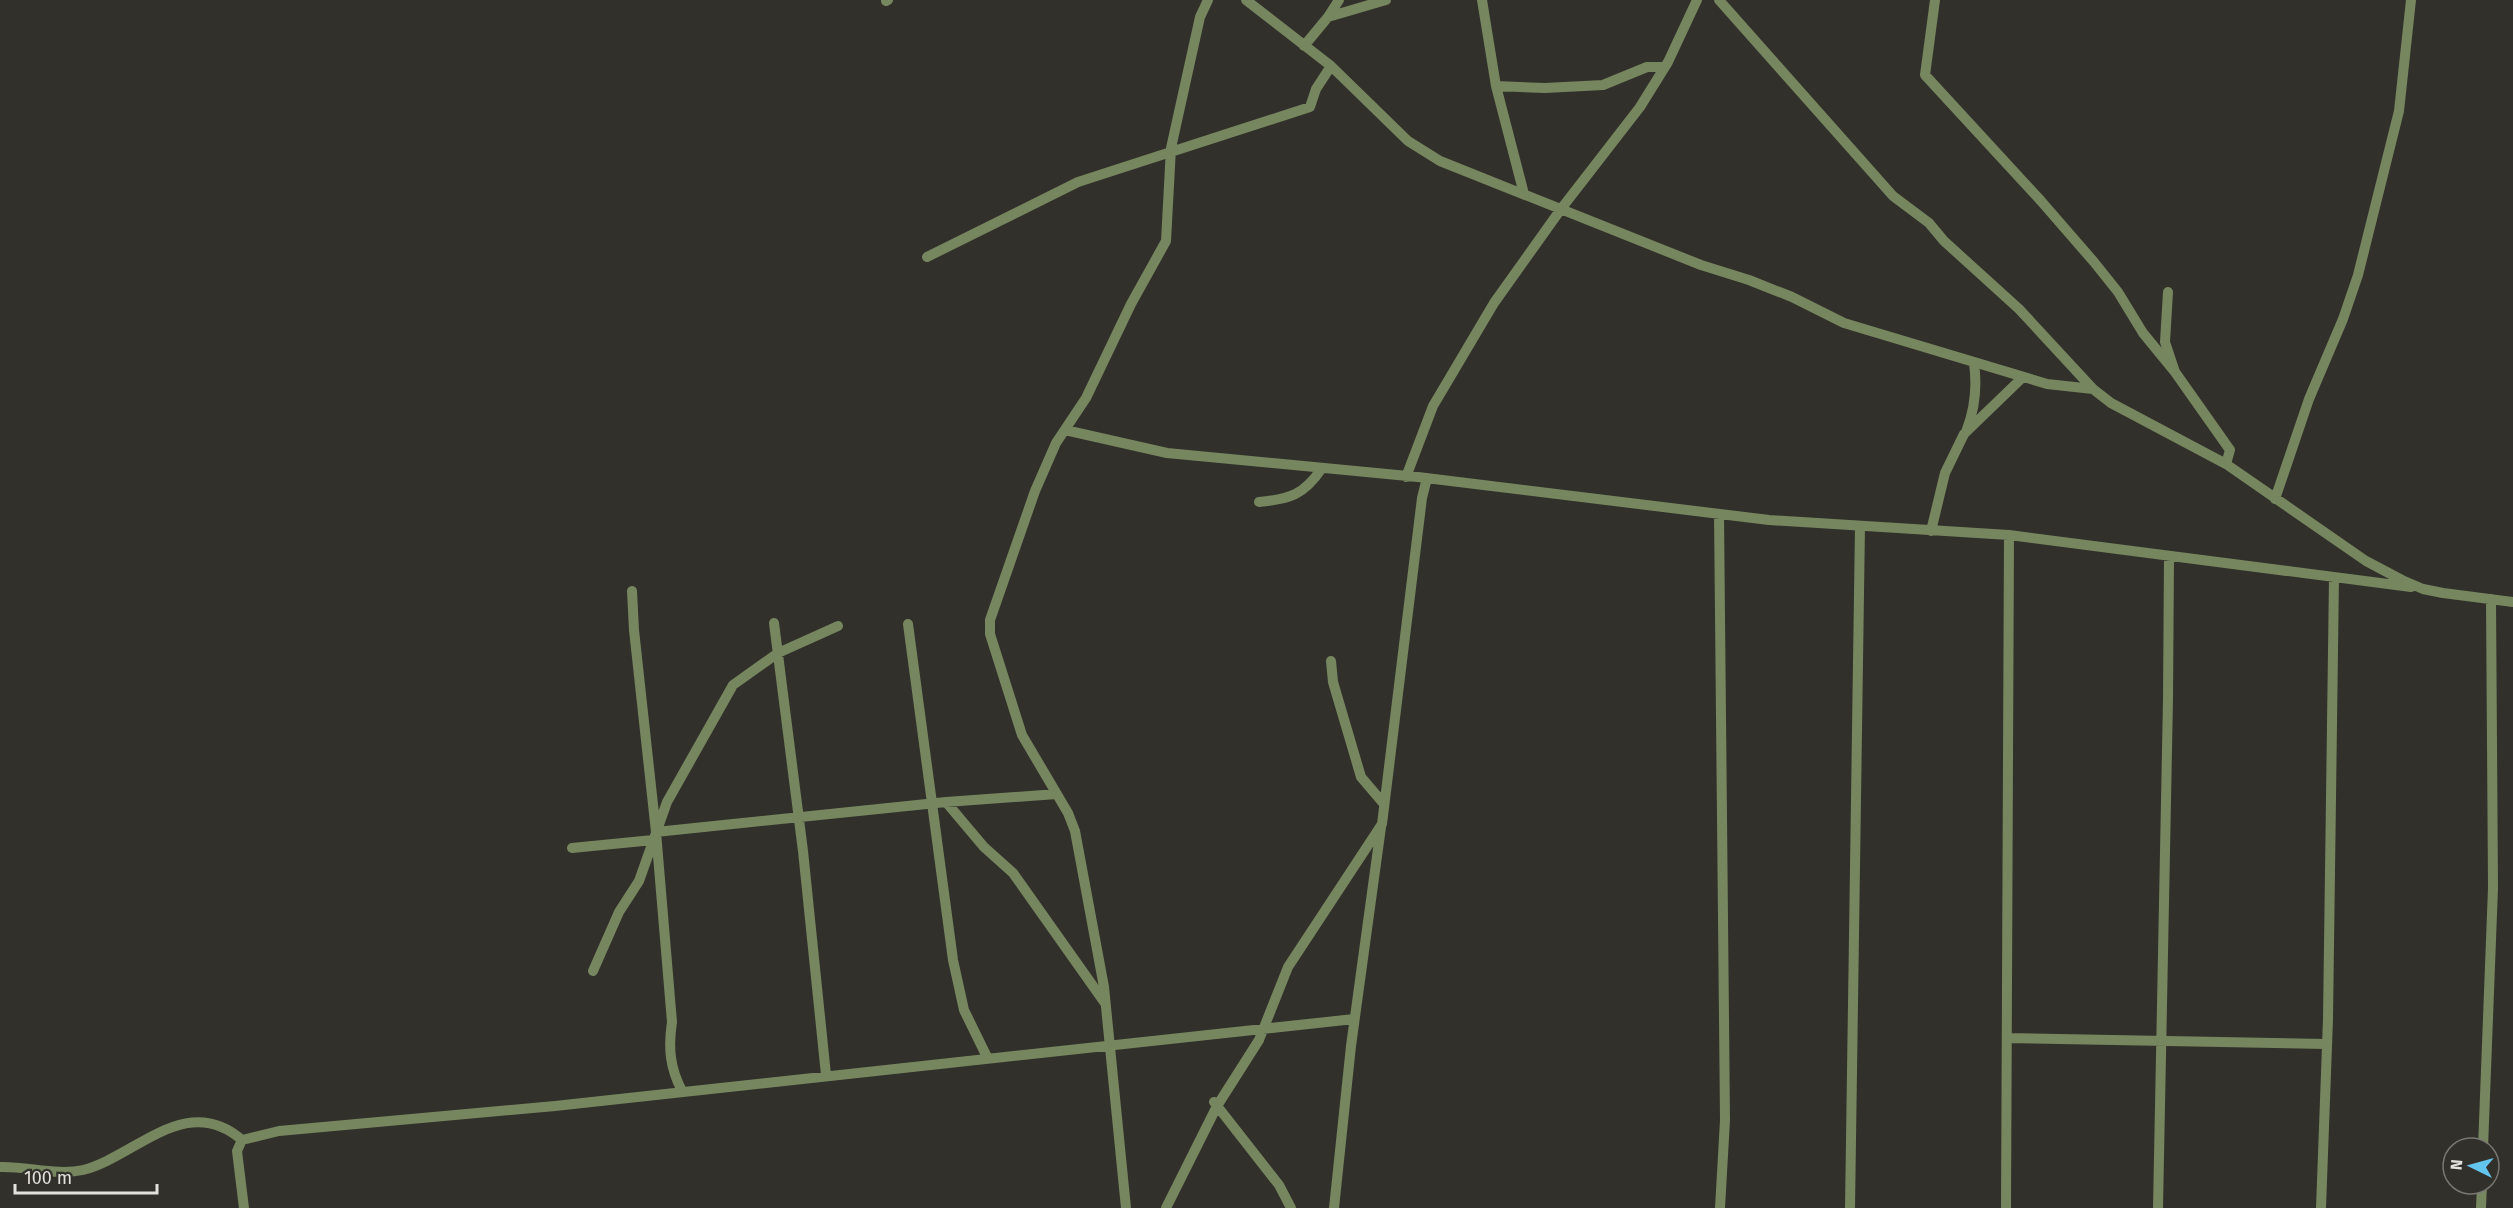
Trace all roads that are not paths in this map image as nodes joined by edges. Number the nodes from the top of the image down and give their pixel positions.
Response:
1 (1208, 0) edge
2 (1246, 0) edge
3 (1339, 0) edge
4 (1386, 0) edge
5 (1482, 0) edge
6 (1697, 0) edge
7 (1719, 0) edge
8 (1935, 0) edge
9 (2411, 0) edge
10 (1328, 17) junction
11 (1304, 46) junction
12 (1331, 66) junction
13 (1665, 67) junction
14 (1496, 86) junction
15 (1171, 152) junction
16 (1524, 194) junction
17 (1560, 209) junction
18 (927, 257) dead end
19 (2168, 292) dead end
20 (1974, 363) junction
21 (2175, 372) junction
22 (2023, 377) junction
23 (2093, 389) junction
24 (1065, 430) junction
25 (1964, 434) junction
26 (2226, 464) junction
27 (1322, 468) junction
28 (1406, 477) junction
29 (1427, 478) junction
30 (2275, 499) junction
31 (1259, 502) dead end
32 (1719, 514) junction
33 (1860, 526) junction
34 (1931, 531) junction
35 (2009, 535) junction
36 (2169, 556) junction
37 (2334, 577) junction
38 (2423, 589) junction
39 (633, 591) dead end
40 (2492, 599) junction
41 (2513, 602) edge
42 (774, 623) dead end
43 (908, 624) dead end
44 (838, 626) dead end
45 (778, 653) junction
46 (1331, 661) dead end
47 (1057, 795) junction
48 (946, 802) junction
49 (932, 803) junction
50 (1384, 804) junction
51 (799, 818) junction
52 (1382, 824) junction
53 (654, 836) junction
54 (572, 848) dead end
55 (593, 971) dead end
56 (1106, 1004) junction
57 (1354, 1019) junction
58 (1263, 1030) junction
59 (2008, 1038) junction
60 (2161, 1039) junction
61 (1109, 1044) junction
62 (2326, 1044) junction
63 (987, 1057) junction
64 (826, 1075) junction
65 (682, 1091) junction
66 (1215, 1103) junction
67 (2483, 1136) edge
68 (242, 1140) junction
69 (0, 1167) edge
70 (243, 1208) edge
71 (1126, 1208) edge
72 (1166, 1208) edge
73 (1291, 1208) edge
74 (1334, 1208) edge
75 (1720, 1208) edge
76 (1850, 1208) edge
77 (2006, 1208) edge
78 (2158, 1208) edge
79 (2321, 1208) edge

1 - 15 street
2 - 11 street
3 - 10 street
4 - 10 street
5 - 14 street
6 - 13 street
7 - 23 street
8 - 21 street
9 - 30 street
10 - 11 street
11 - 12 street
12 - 15 street
12 - 16 street
13 - 14 street
13 - 17 street
14 - 16 street
15 - 18 street
15 - 24 street
16 - 17 street
17 - 20 street
17 - 28 street
19 - 21 street
20 - 22 street
20 - 25 street
21 - 26 street
22 - 23 street
22 - 25 street
23 - 26 street
24 - 27 street
24 - 47 street
25 - 34 street
26 - 30 street
27 - 28 street
27 - 31 street
28 - 29 street
29 - 32 street
29 - 50 street
30 - 38 street
32 - 33 street
32 - 75 street
33 - 34 street
33 - 76 street
34 - 35 street
35 - 36 street
35 - 59 street
36 - 37 street
36 - 60 street
37 - 38 street
37 - 62 street
38 - 40 street
39 - 53 street
40 - 41 street
40 - 67 street
42 - 45 street
43 - 49 street
44 - 45 street
45 - 51 street
45 - 53 street
46 - 50 street
47 - 48 street
47 - 56 street
48 - 49 street
48 - 56 street
49 - 51 street
49 - 63 street
50 - 52 street
51 - 53 street
51 - 64 street
52 - 57 street
52 - 58 street
53 - 54 street
53 - 55 street
53 - 65 street
56 - 61 street
57 - 58 street
57 - 74 street
58 - 61 street
58 - 66 street
59 - 60 street
59 - 77 street
60 - 62 street
60 - 78 street
61 - 63 street
61 - 71 street
62 - 79 street
63 - 64 street
64 - 65 street
65 - 68 street
66 - 72 street
66 - 73 street
68 - 69 street
68 - 70 street

